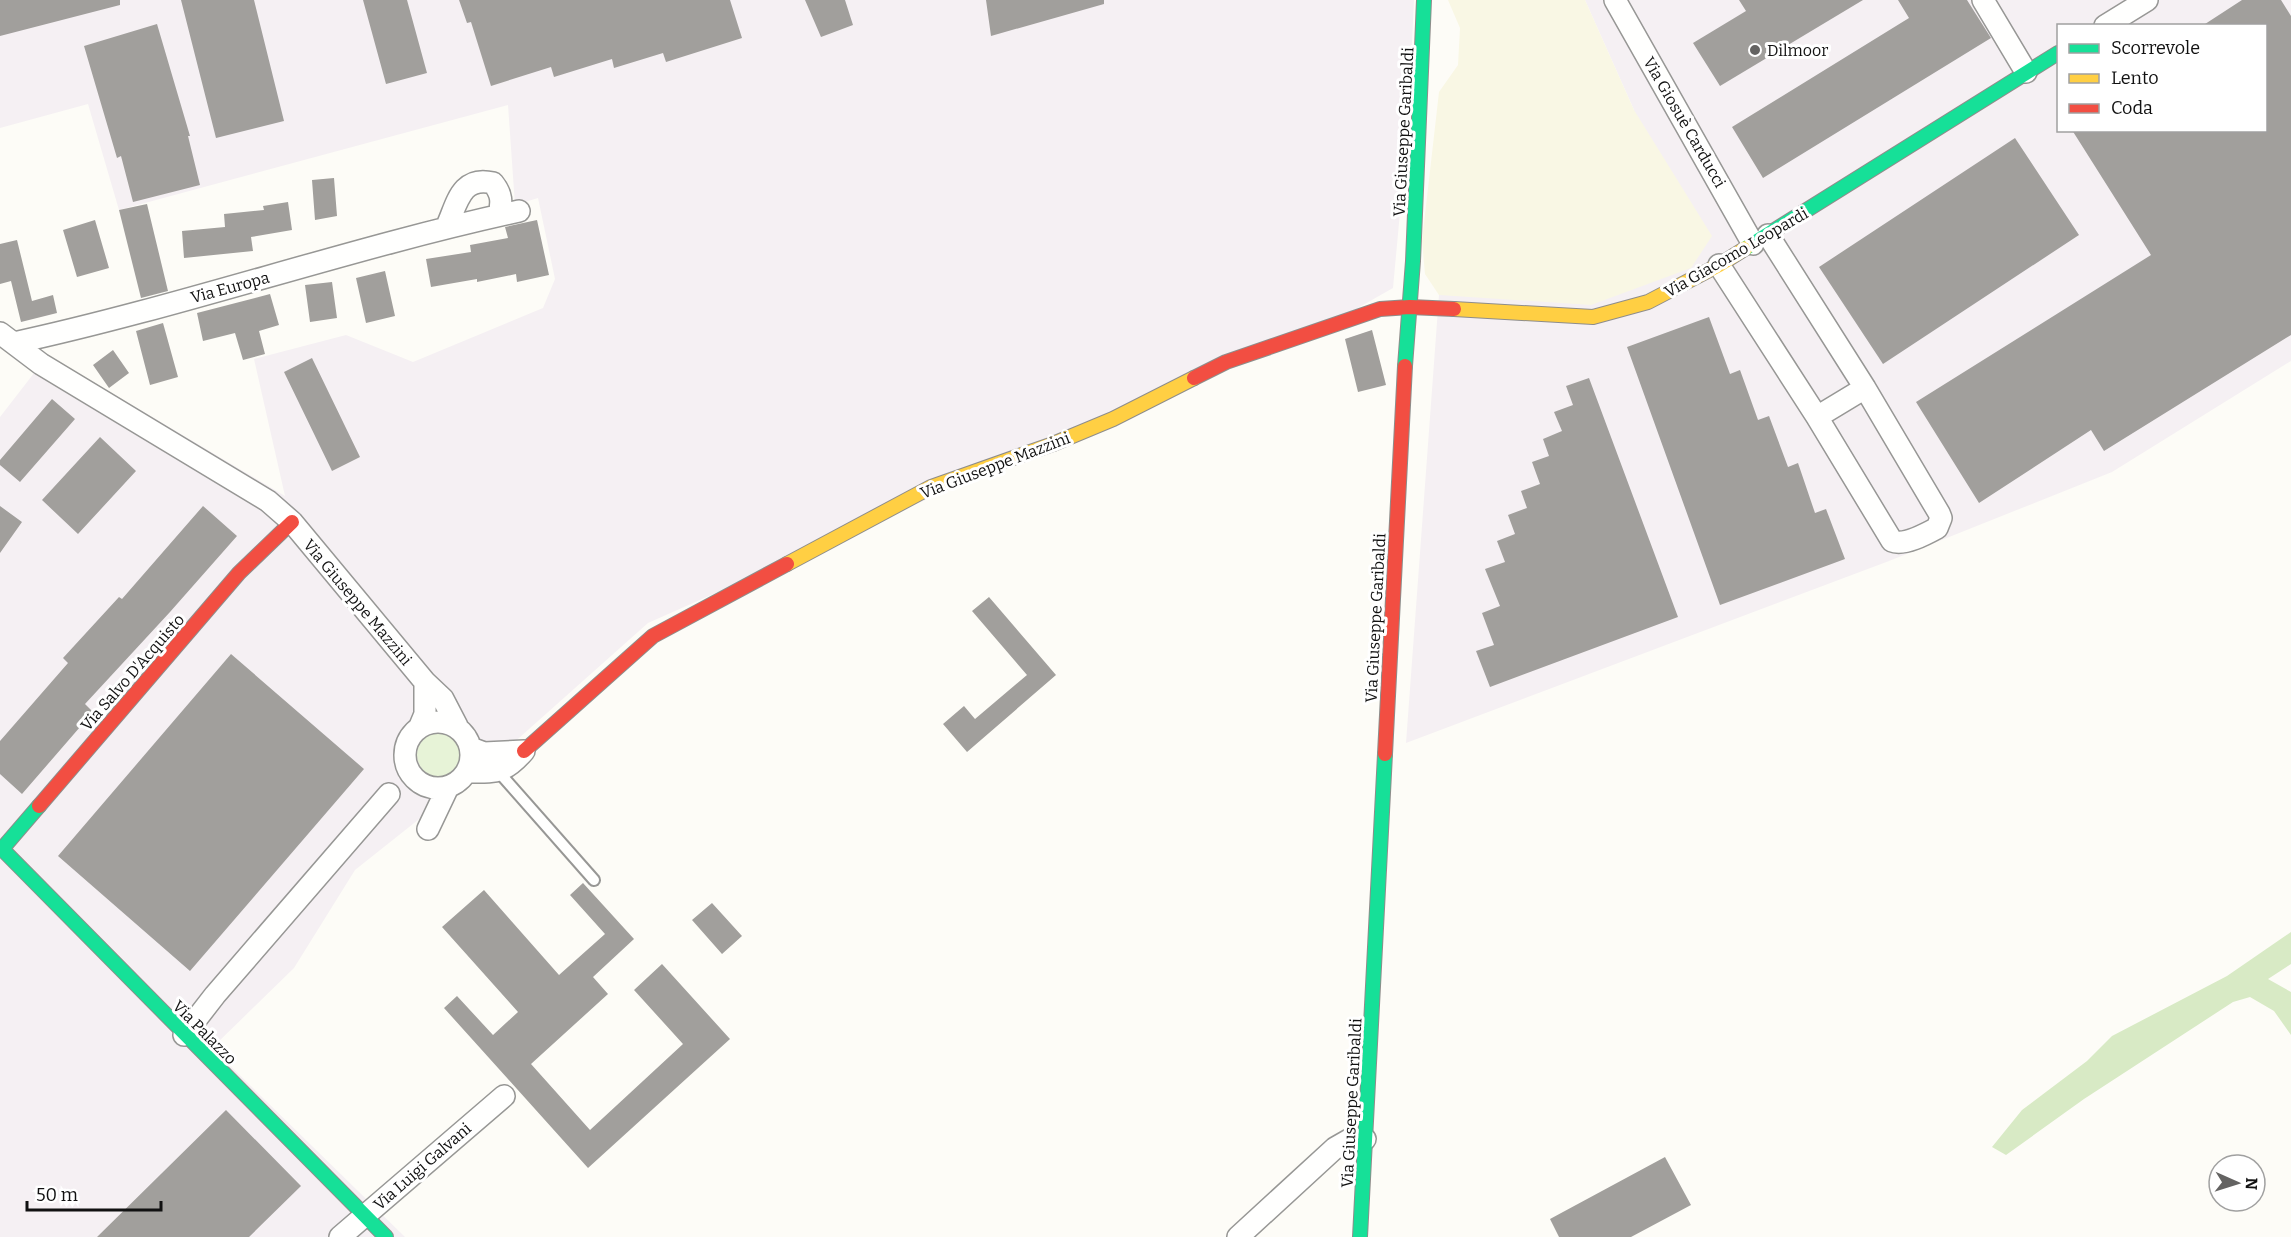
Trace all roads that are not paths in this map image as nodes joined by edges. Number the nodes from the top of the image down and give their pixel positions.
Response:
1 (1424, 0) edge
2 (1615, 0) edge
3 (1983, 0) edge
4 (2147, 0) edge
5 (2107, 24) edge
6 (2057, 54) edge
7 (2026, 72) junction
8 (446, 228) junction
9 (1760, 239) junction
10 (1719, 265) junction
11 (1410, 307) junction
12 (7, 338) edge
13 (1865, 388) junction
14 (1817, 417) junction
15 (292, 522) junction
16 (424, 682) junction
17 (420, 726) junction
18 (457, 726) junction
19 (471, 748) junction
20 (524, 751) junction
21 (497, 770) junction
22 (467, 772) junction
23 (418, 779) junction
24 (448, 787) junction
25 (2, 849) joint
26 (594, 880) dead end
27 (184, 1035) junction
28 (504, 1096) dead end
29 (1365, 1139) junction
30 (364, 1215) junction
31 (340, 1237) edge
32 (386, 1237) edge
33 (1238, 1237) edge
34 (1360, 1237) edge

1 - 11 street, Via Giuseppe Garibaldi
2 - 9 street, Via Giosuè Carducci
3 - 7 street
4 - 5 street
6 - 7 street, Via Giacomo Leopardi
7 - 9 street, Via Giacomo Leopardi
8 - 8 street, Via Europa
8 - 12 street, Via Europa
9 - 10 street, Via Giacomo Leopardi
9 - 13 street, Via Giosuè Carducci
10 - 11 street, Via Giacomo Leopardi
10 - 14 street
11 - 20 street, Via Giuseppe Mazzini
11 - 29 street, Via Giuseppe Garibaldi
12 - 15 street, Via Giuseppe Mazzini
13 - 14 street
13 - 14 street, Via Giosuè Carducci
15 - 16 street, Via Giuseppe Mazzini
15 - 25 street, Via Salvo D'Acquisto
16 - 17 street
16 - 18 street, Via Giuseppe Mazzini
17 - 18 street
17 - 23 street
18 - 19 street, Via Giuseppe Mazzini
19 - 20 street
19 - 22 street
20 - 21 street, Via Giuseppe Mazzini
21 - 22 street, Via Giuseppe Mazzini
21 - 26 lane
22 - 24 street
23 - 24 street
23 - 24 street
23 - 27 street
25 - 27 street, Via Palazzo
27 - 30 street, Via Palazzo
28 - 30 street, Via Luigi Galvani
29 - 33 street
29 - 34 street, Via Giuseppe Garibaldi
30 - 31 street, Via Luigi Galvani
30 - 32 street, Via Palazzo

